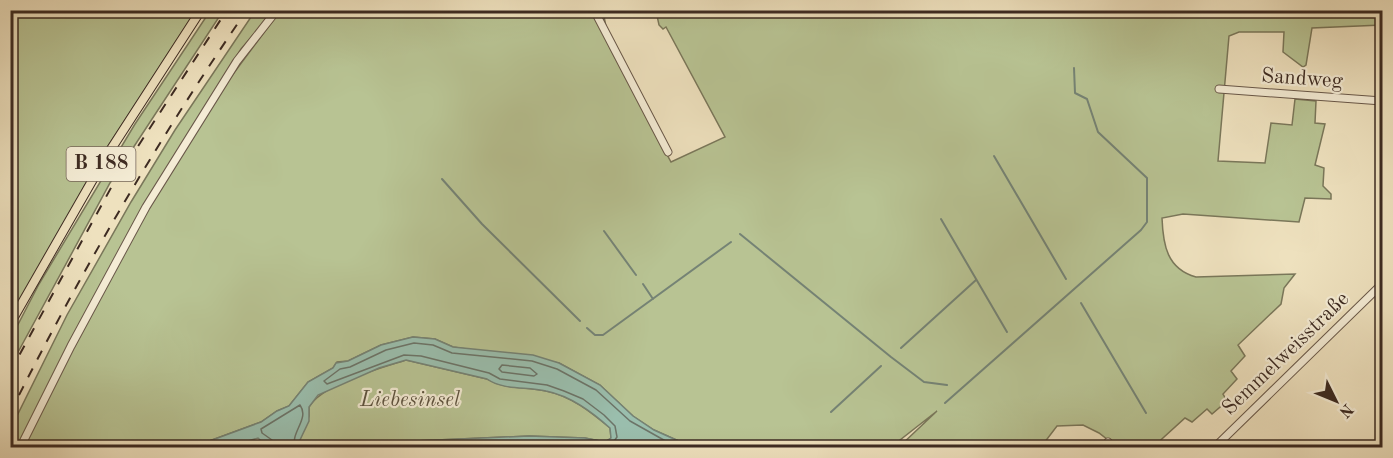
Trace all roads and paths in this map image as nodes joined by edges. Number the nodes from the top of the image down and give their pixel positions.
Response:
1 (201, 10) edge
2 (277, 10) edge
3 (594, 10) edge
4 (1219, 89) dead end
5 (1383, 101) edge
6 (668, 152) dead end
7 (1383, 284) edge
8 (10, 324) edge
9 (20, 447) edge
10 (1214, 447) edge

1 - 8 main road, B 188
2 - 9 street
3 - 6 street
4 - 5 street, Sandweg
7 - 10 street, Semmelweisstraße

